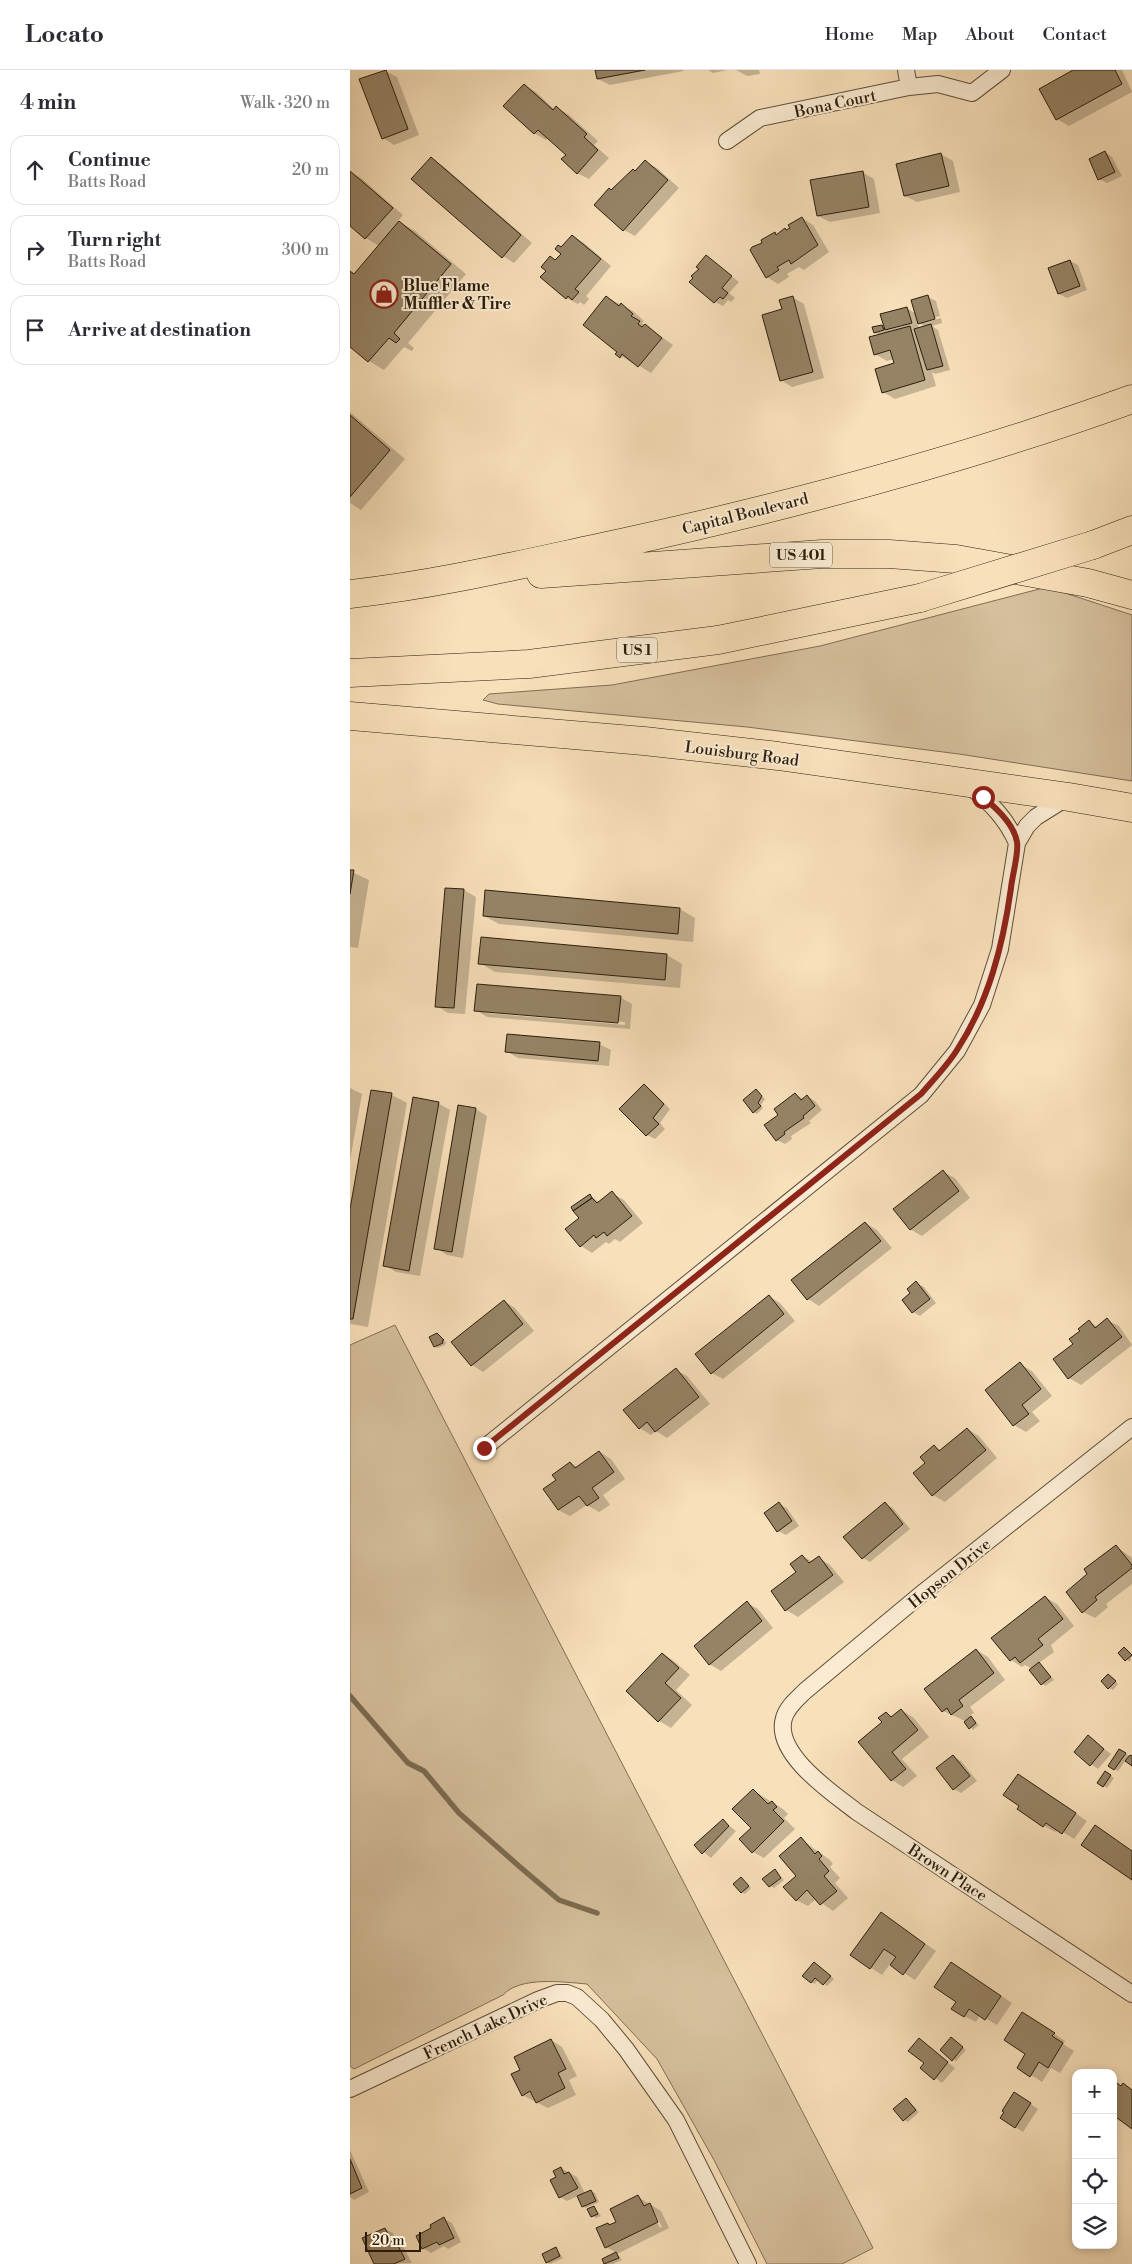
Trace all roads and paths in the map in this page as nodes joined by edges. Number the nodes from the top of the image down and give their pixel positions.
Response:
1 (906, 70) edge
2 (1002, 70) edge
3 (909, 87) junction
4 (727, 141) dead end
5 (1132, 398) edge
6 (1132, 530) edge
7 (467, 577) junction
8 (350, 594) edge
9 (1132, 595) edge
10 (350, 673) edge
11 (350, 716) edge
12 (964, 782) junction
13 (1069, 797) junction
14 (1132, 808) edge
15 (1017, 842) junction
16 (1132, 1426) edge
17 (484, 1448) dead end
18 (783, 1731) joint
19 (1132, 1994) edge
20 (350, 2089) edge
21 (748, 2264) edge

1 - 3 street
2 - 3 street, Bona Court
3 - 4 street, Bona Court
5 - 7 highway, Capital Boulevard
6 - 10 highway, US 1, bridge
7 - 8 highway, Capital Boulevard
7 - 9 highway, US 401
11 - 12 highway, Louisburg Road
12 - 13 highway, Louisburg Road
12 - 15 street
13 - 14 highway, Louisburg Road
13 - 15 street
15 - 17 street
16 - 18 street, Hopson Drive
18 - 19 street, Brown Place
20 - 21 street, French Lake Drive

